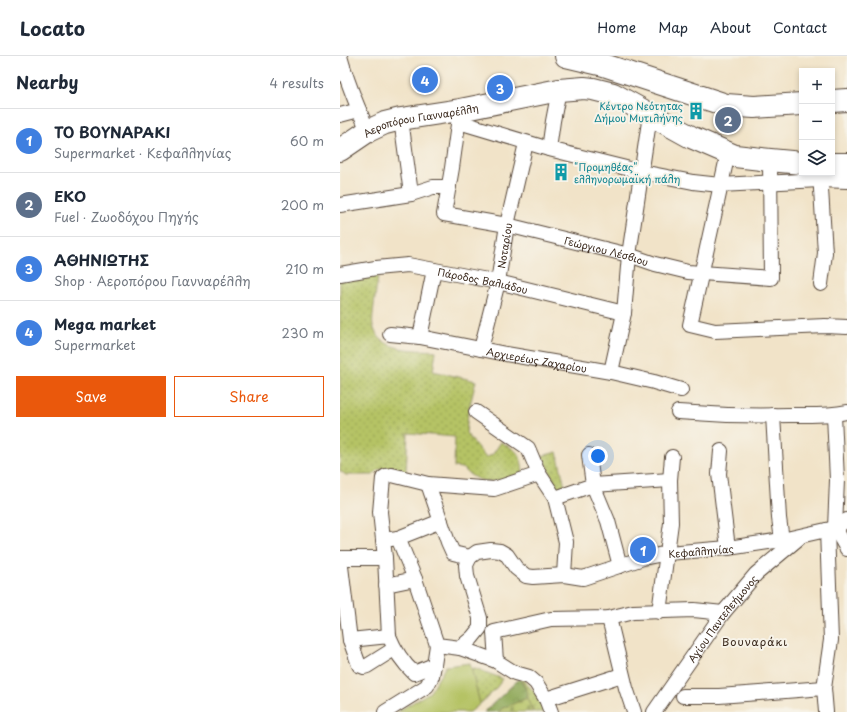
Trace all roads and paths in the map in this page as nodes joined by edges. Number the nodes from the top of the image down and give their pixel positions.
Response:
1 (340, 56) edge
2 (566, 56) edge
3 (559, 90) junction
4 (847, 100) edge
5 (835, 101) edge
6 (799, 104) edge
7 (359, 110) junction
8 (340, 114) edge
9 (650, 115) junction
10 (459, 116) junction
11 (401, 119) junction
12 (368, 131) junction
13 (526, 143) junction
14 (549, 149) junction
15 (340, 150) edge
16 (728, 153) junction
17 (770, 160) junction
18 (799, 162) edge
19 (847, 164) edge
20 (835, 168) edge
21 (642, 172) junction
22 (802, 176) edge
23 (824, 176) edge
24 (834, 176) edge
25 (847, 181) edge
26 (770, 182) junction
27 (720, 185) junction
28 (449, 187) junction
29 (411, 194) junction
30 (340, 205) edge
31 (507, 225) junction
32 (629, 256) junction
33 (434, 270) junction
34 (702, 273) junction
35 (340, 274) edge
36 (498, 282) junction
37 (821, 284) dead end
38 (624, 313) junction
39 (847, 327) edge
40 (390, 334) dead end
41 (420, 338) junction
42 (481, 349) junction
43 (611, 372) junction
44 (681, 390) dead end
45 (476, 412) dead end
46 (678, 412) dead end
47 (840, 413) edge
48 (772, 415) junction
49 (721, 451) dead end
50 (589, 455) dead end
51 (672, 457) dead end
52 (539, 474) junction
53 (670, 480) junction
54 (428, 484) junction
55 (594, 485) junction
56 (555, 498) junction
57 (847, 520) edge
58 (441, 521) junction
59 (831, 529) junction
60 (802, 536) junction
61 (398, 538) junction
62 (383, 540) junction
63 (782, 540) junction
64 (728, 548) junction
65 (847, 550) edge
66 (668, 553) junction
67 (385, 558) junction
68 (468, 561) junction
69 (620, 566) junction
70 (564, 575) junction
71 (415, 579) junction
72 (386, 585) junction
73 (658, 612) junction
74 (723, 613) junction
75 (609, 618) junction
76 (389, 636) junction
77 (350, 640) junction
78 (437, 645) junction
79 (460, 648) junction
80 (394, 649) junction
81 (496, 661) junction
82 (434, 665) junction
83 (622, 675) junction
84 (824, 688) junction
85 (684, 696) dead end
86 (548, 706) edge
87 (385, 712) edge
88 (634, 712) edge
89 (654, 712) edge
90 (826, 712) edge

1 - 7 street
2 - 6 main road
3 - 9 main road, Αεροπόρου Γιανναρέλλη
3 - 10 main road, Αεροπόρου Γιανναρέλλη
3 - 14 street
4 - 5 main road
7 - 8 street
7 - 12 street
9 - 16 main road, Αεροπόρου Γιανναρέλλη
9 - 21 street
10 - 11 main road, Αεροπόρου Γιανναρέλλη
10 - 13 street
10 - 28 street
11 - 12 main road, Αεροπόρου Γιανναρέλλη
11 - 29 street
12 - 15 main road, Αεροπόρου Γιανναρέλλη
13 - 14 street
13 - 31 street, Νοταρίου
14 - 21 street
16 - 17 main road, Αεροπόρου Γιανναρέλλη
16 - 27 street
17 - 18 main road, Αεροπόρου Γιανναρέλλη
17 - 26 street
19 - 20 main road
21 - 27 street
21 - 32 street
22 - 26 street
23 - 37 street
24 - 25 street
26 - 27 street
26 - 34 street, Γεώργιου Λέσβιου
27 - 34 street
28 - 29 street
28 - 31 street, Γεώργιου Λέσβιου
29 - 30 street
31 - 32 street, Γεώργιου Λέσβιου
31 - 36 street, Νοταρίου
32 - 34 street, Γεώργιου Λέσβιου
32 - 38 street
33 - 35 street, Πάροδος Βαλιάδου
33 - 36 street, Πάροδος Βαλιάδου
33 - 41 street
34 - 39 street
36 - 38 street, Πάροδος Βαλιάδου
36 - 42 street, Νοταρίου
38 - 43 street
40 - 41 street, Αρχιερέως Ζαχαρίου
41 - 42 street, Αρχιερέως Ζαχαρίου
42 - 43 street, Αρχιερέως Ζαχαρίου
43 - 44 street, Αρχιερέως Ζαχαρίου
45 - 52 street
46 - 48 street
47 - 48 street
47 - 59 street
48 - 63 street
49 - 64 street
50 - 55 street
51 - 53 street
52 - 54 street
52 - 56 street
53 - 55 street
53 - 66 street
54 - 58 street
54 - 62 street
55 - 56 street
55 - 69 street
56 - 70 street
57 - 59 street
58 - 61 street
58 - 68 street
59 - 60 street, Κεφαλληνίας
59 - 65 street
59 - 84 street
60 - 63 street, Κεφαλληνίας
60 - 74 street, Αγίου Παντελεήμονος
61 - 62 street
61 - 71 street
62 - 67 street
63 - 64 street, Κεφαλληνίας
64 - 66 street, Κεφαλληνίας
66 - 69 street, Κεφαλληνίας
66 - 73 street
67 - 72 street
67 - 77 street
68 - 70 street, Κεφαλληνίας
68 - 79 street
69 - 70 street, Κεφαλληνίας
71 - 72 street
71 - 78 street
72 - 76 street
73 - 74 street
73 - 75 street
74 - 89 street, Αγίου Παντελεήμονος
75 - 81 street
75 - 83 street
76 - 77 street
76 - 80 street
77 - 80 street
78 - 79 street
78 - 82 street
79 - 81 street
80 - 82 street
81 - 86 street
82 - 87 street
83 - 86 street
83 - 88 street
84 - 85 street
84 - 90 street

